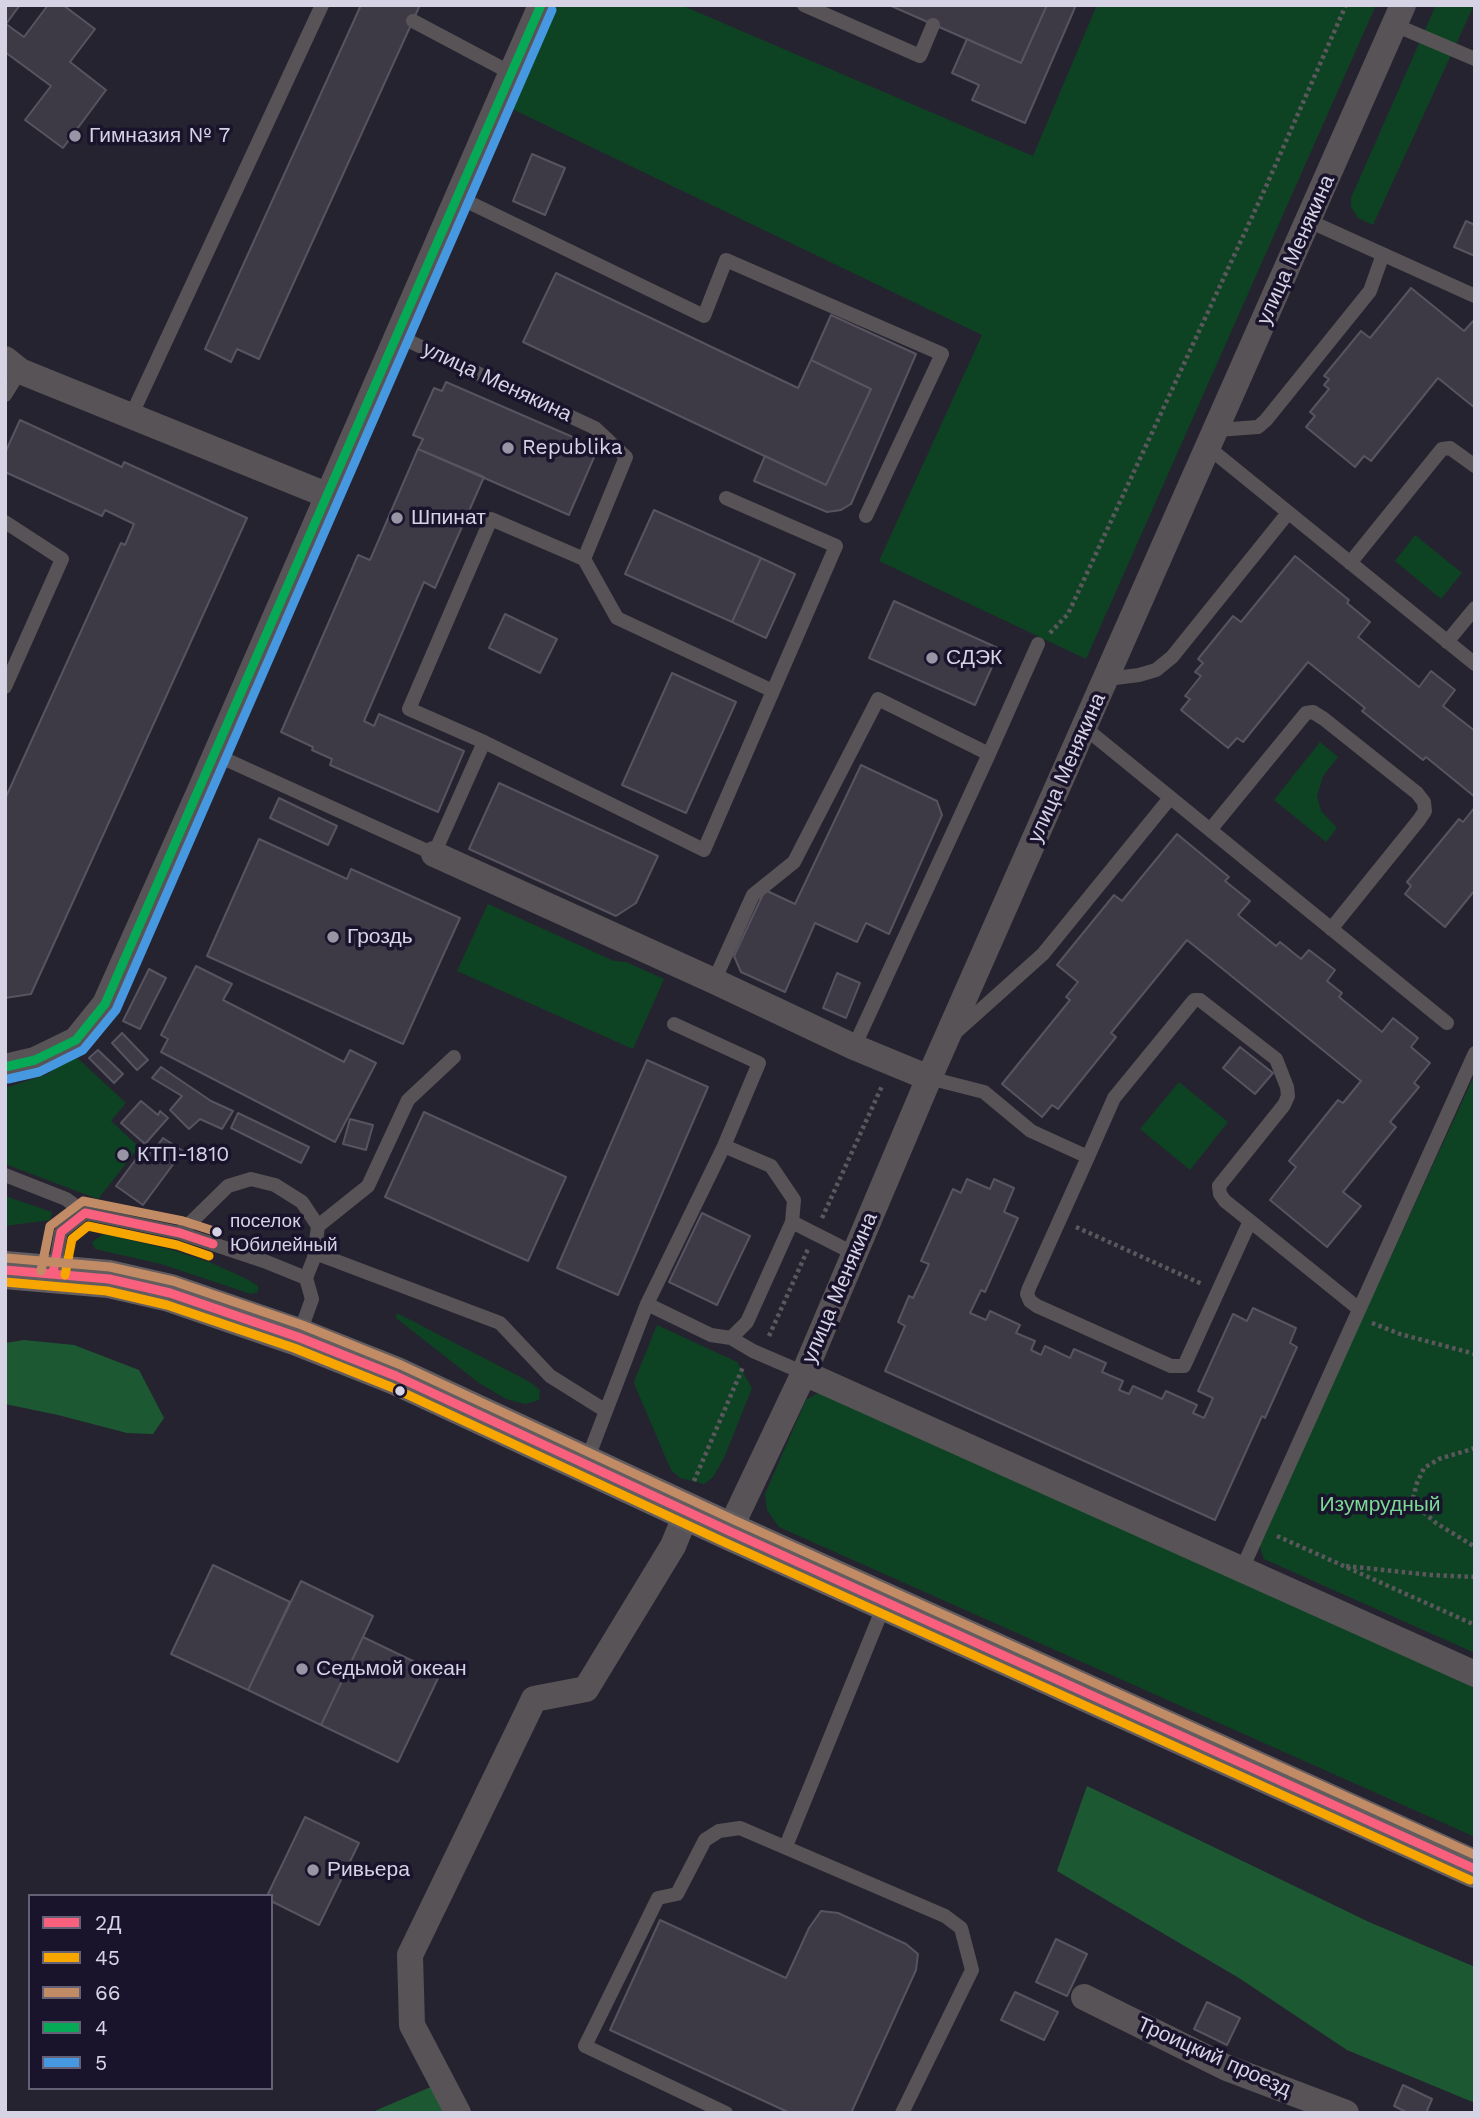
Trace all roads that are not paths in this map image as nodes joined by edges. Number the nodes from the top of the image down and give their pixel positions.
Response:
1 (322, 5) edge
2 (541, 5) edge
3 (804, 5) edge
4 (1399, 15) edge
5 (413, 21) dead end
6 (933, 24) dead end
7 (1475, 59) edge
8 (512, 73) junction
9 (458, 197) junction
10 (1310, 221) junction
11 (1383, 254) junction
12 (1475, 296) edge
13 (398, 336) junction
14 (13, 365) edge
15 (5, 395) edge
16 (131, 416) junction
17 (1213, 439) junction
18 (1475, 466) edge
19 (328, 496) junction
20 (726, 498) dead end
21 (1288, 513) junction
22 (866, 516) dead end
23 (5, 522) edge
24 (583, 559) junction
25 (1350, 563) junction
26 (1475, 608) edge
27 (1447, 642) junction
28 (1038, 644) road end
29 (1475, 664) edge
30 (1107, 679) junction
31 (5, 687) edge
32 (773, 691) junction
33 (1085, 728) junction
34 (484, 742) junction
35 (989, 754) junction
36 (216, 755) junction
37 (1170, 798) junction
38 (1210, 830) junction
39 (433, 854) junction
40 (1331, 929) junction
41 (714, 981) junction
42 (1447, 1023) dead end
43 (674, 1024) dead end
44 (947, 1040) junction
45 (854, 1047) junction
46 (1475, 1053) edge
47 (454, 1057) dead end
48 (5, 1068) edge
49 (929, 1078) junction
50 (724, 1146) junction
51 (1088, 1157) junction
52 (5, 1175) edge
53 (85, 1213) junction
54 (1250, 1221) junction
55 (792, 1222) junction
56 (318, 1226) junction
57 (180, 1233) junction
58 (315, 1253) junction
59 (855, 1254) junction
60 (5, 1270) edge
61 (53, 1273) junction
62 (306, 1278) junction
63 (647, 1304) junction
64 (1358, 1312) junction
65 (298, 1337) junction
66 (731, 1338) junction
67 (804, 1373) junction
68 (606, 1411) junction
69 (586, 1464) junction
70 (687, 1512) junction
71 (729, 1531) junction
72 (1242, 1569) junction
73 (886, 1602) junction
74 (1475, 1674) edge
75 (786, 1846) junction
76 (1475, 1869) edge
77 (1084, 1997) dead end
78 (458, 2113) edge
79 (726, 2113) edge
80 (902, 2113) edge
81 (1346, 2113) edge

1 - 16 lane
2 - 8 street
3 - 6 lane
4 - 7 lane
4 - 10 street, улица Менякина
5 - 8 lane
8 - 9 street
9 - 13 street
9 - 22 lane
10 - 11 lane
10 - 17 street, улица Менякина
11 - 12 lane
11 - 17 lane
13 - 19 street
13 - 24 lane, улица Менякина
14 - 15 lane
14 - 16 street
16 - 19 street
17 - 21 lane
17 - 30 street, улица Менякина
18 - 25 lane
19 - 36 street
20 - 32 lane
21 - 25 lane
21 - 30 lane
23 - 31 lane
24 - 32 lane
24 - 34 lane
25 - 27 lane
26 - 27 lane
27 - 29 lane
28 - 35 lane
30 - 33 street, улица Менякина
32 - 34 lane
33 - 37 lane
33 - 44 street, улица Менякина
34 - 39 lane
35 - 41 lane
35 - 45 lane
36 - 39 lane
36 - 48 street
37 - 38 lane
37 - 44 lane
38 - 40 lane
38 - 40 lane
39 - 41 street
40 - 42 lane
41 - 45 street
43 - 50 lane
44 - 49 street, улица Менякина
45 - 49 street
46 - 64 lane
47 - 56 lane
49 - 51 lane
49 - 59 street, улица Менякина
50 - 55 lane
50 - 63 lane
51 - 54 lane
51 - 54 lane
52 - 53 lane
53 - 57 lane
53 - 61 lane
54 - 64 lane
55 - 59 lane
55 - 66 lane
56 - 57 lane
56 - 58 lane
57 - 62 lane
58 - 62 lane
58 - 68 lane
59 - 67 street, улица Менякина
60 - 61 main road
61 - 65 main road
62 - 65 lane
63 - 66 lane
63 - 68 lane
64 - 72 lane
65 - 69 main road
66 - 67 lane
67 - 71 street, улица Менякина
67 - 72 street
68 - 69 lane
69 - 70 main road
70 - 71 main road
70 - 78 street
71 - 73 main road
72 - 74 street
73 - 75 lane
73 - 76 main road
75 - 79 lane
75 - 80 lane
77 - 81 street, Троицкий проезд

